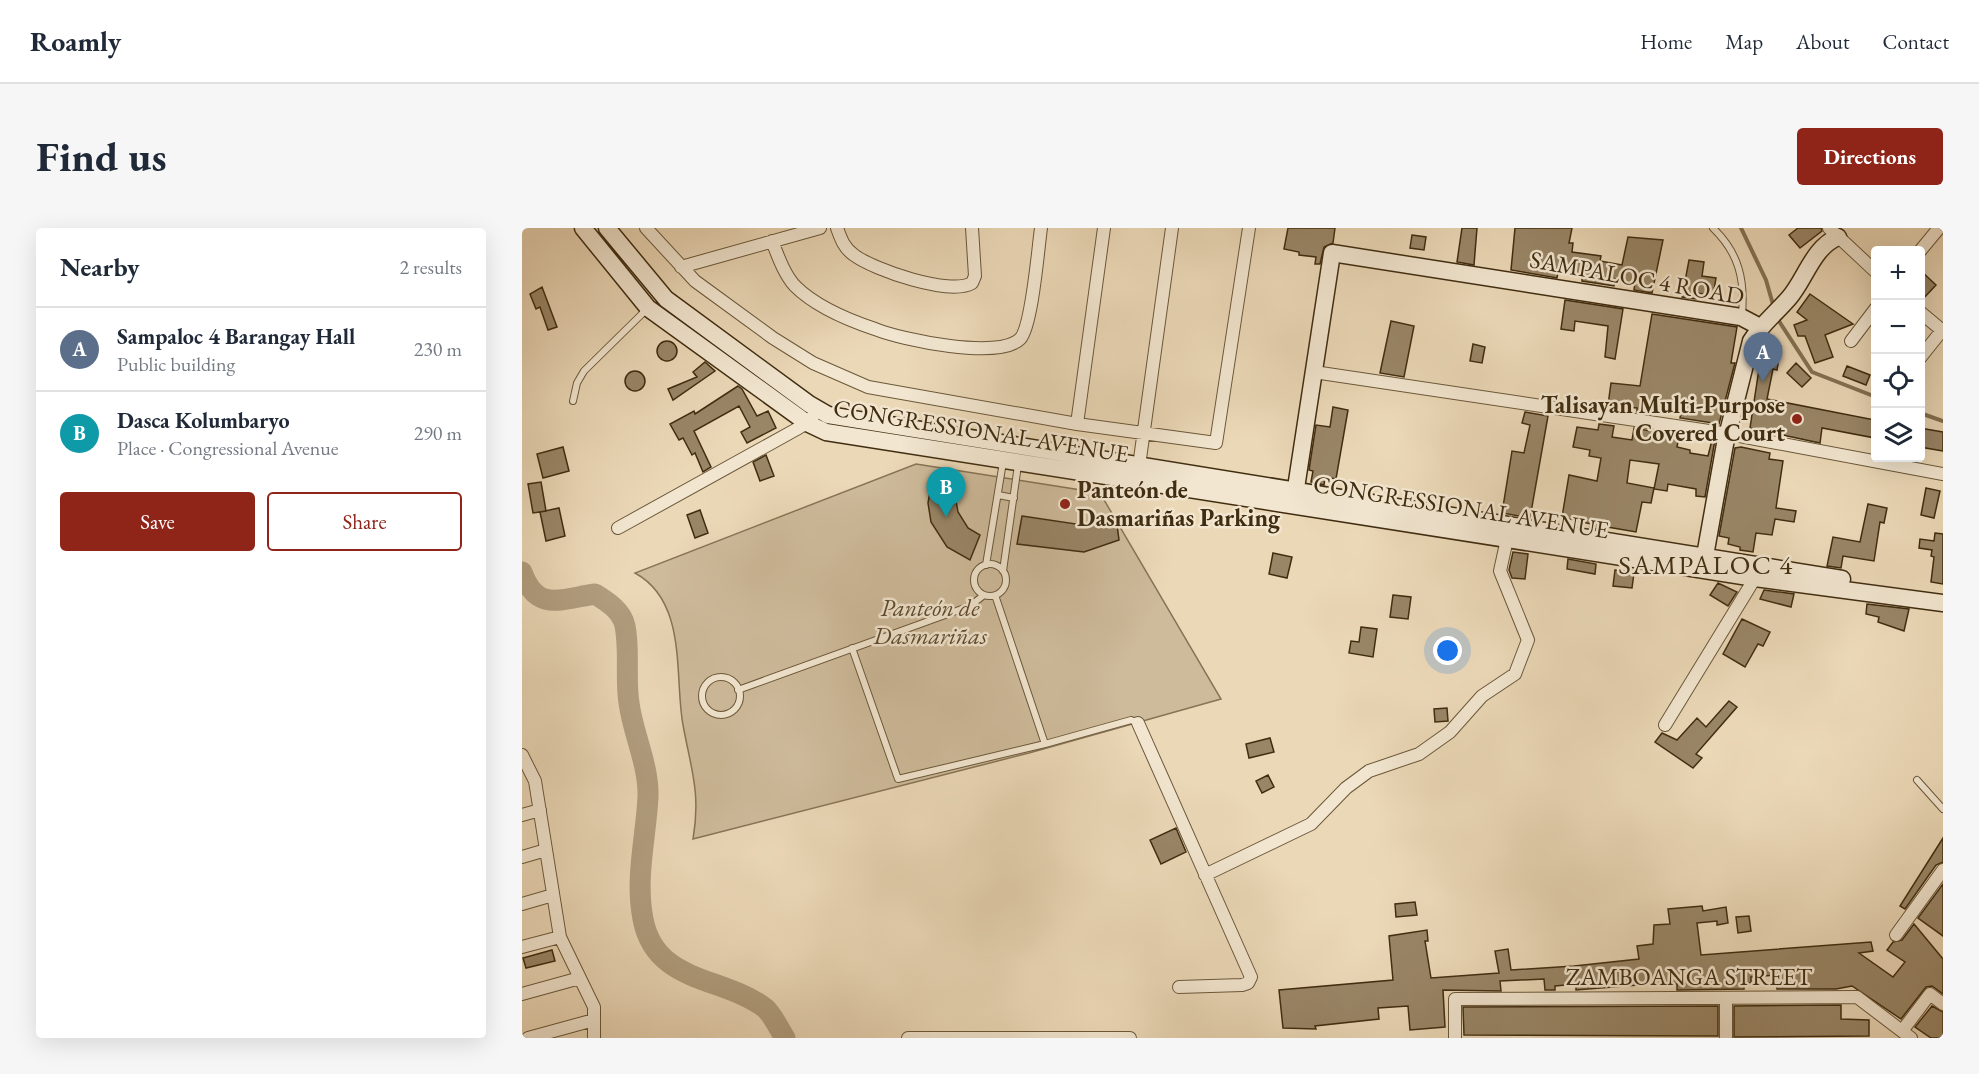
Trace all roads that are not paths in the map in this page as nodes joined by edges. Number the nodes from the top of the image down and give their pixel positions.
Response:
1 (583, 228) edge
2 (607, 228) edge
3 (646, 228) edge
4 (820, 228) edge
5 (837, 228) edge
6 (972, 228) edge
7 (1041, 228) edge
8 (1104, 228) edge
9 (1172, 228) edge
10 (1249, 228) edge
11 (1713, 228) edge
12 (1939, 228) edge
13 (1838, 231) edge
14 (772, 242) junction
15 (1924, 246) edge
16 (681, 267) junction
17 (1871, 268) edge
18 (648, 308) junction
19 (1871, 314) edge
20 (1925, 316) edge
21 (1741, 317) junction
22 (1762, 324) junction
23 (1943, 330) edge
24 (1851, 341) dead end
25 (1923, 354) edge
26 (1314, 372) junction
27 (573, 401) dead end
28 (818, 410) junction
29 (807, 423) junction
30 (1077, 424) junction
31 (1142, 433) junction
32 (1729, 434) junction
33 (1012, 455) junction
34 (1139, 466) junction
35 (1943, 474) edge
36 (998, 495) junction
37 (1014, 498) junction
38 (1295, 499) junction
39 (618, 528) dead end
40 (1507, 539) junction
41 (1704, 563) junction
42 (986, 565) junction
43 (1004, 571) junction
44 (1755, 578) junction
45 (984, 595) junction
46 (995, 595) junction
47 (1943, 595) edge
48 (1943, 603) edge
49 (852, 648) junction
50 (738, 690) junction
51 (1138, 723) joint
52 (1665, 725) dead end
53 (1045, 744) junction
54 (522, 755) edge
55 (525, 768) edge
56 (1917, 780) dead end
57 (1943, 809) edge
58 (540, 810) junction
59 (522, 815) edge
60 (546, 850) junction
61 (522, 857) edge
62 (1943, 870) edge
63 (1205, 874) junction
64 (553, 895) junction
65 (522, 904) edge
66 (1896, 935) dead end
67 (560, 937) junction
68 (522, 947) edge
69 (580, 978) junction
70 (1179, 987) dead end
71 (522, 994) edge
72 (1726, 998) junction
73 (1943, 1004) edge
74 (594, 1020) junction
75 (1906, 1034) edge
76 (528, 1038) edge
77 (594, 1038) edge
78 (908, 1038) edge
79 (917, 1038) edge
80 (1130, 1038) edge
81 (1455, 1038) edge
82 (1726, 1038) edge

1 - 18 main road, CONGRESSIONAL AVENUE
2 - 28 main road, CONGRESSIONAL AVENUE
3 - 16 street
4 - 14 street
5 - 6 street
7 - 14 street
8 - 30 street
9 - 31 street
10 - 31 street
11 - 21 lane
12 - 15 street
13 - 17 street
13 - 22 main road
14 - 16 street
16 - 30 street
18 - 27 lane
18 - 29 main road, CONGRESSIONAL AVENUE
19 - 24 street
20 - 23 street
21 - 22 main road, SAMPALOC 4 ROAD
21 - 26 main road, SAMPALOC 4 ROAD
22 - 32 main road, SAMPALOC 4 ROAD
23 - 25 street
26 - 32 street
26 - 38 main road, SAMPALOC 4 ROAD
28 - 29 street
28 - 33 main road, CONGRESSIONAL AVENUE
29 - 33 main road, CONGRESSIONAL AVENUE
29 - 39 street
30 - 31 street
31 - 34 street
32 - 35 street
32 - 41 main road, SAMPALOC 4 ROAD
33 - 34 main road, CONGRESSIONAL AVENUE
33 - 36 lane
33 - 37 lane
33 - 38 main road, CONGRESSIONAL AVENUE
34 - 38 main road, CONGRESSIONAL AVENUE
36 - 37 lane
36 - 42 lane
37 - 43 lane
38 - 40 main road, CONGRESSIONAL AVENUE
38 - 41 main road, CONGRESSIONAL AVENUE
40 - 41 main road, CONGRESSIONAL AVENUE
40 - 63 street
41 - 44 main road, CONGRESSIONAL AVENUE
41 - 47 main road, CONGRESSIONAL AVENUE
42 - 43 lane
42 - 45 lane
43 - 46 lane
44 - 48 main road, CONGRESSIONAL AVENUE
44 - 52 street
45 - 46 lane
45 - 49 lane
46 - 53 lane
49 - 50 lane
49 - 53 lane
50 - 50 lane
51 - 53 lane
51 - 63 street
54 - 55 street
55 - 58 street
56 - 57 lane
58 - 59 street
58 - 60 street
60 - 61 street
60 - 64 street
62 - 66 street
63 - 70 street
64 - 65 street
64 - 67 street
67 - 68 street
67 - 69 street
69 - 71 street
69 - 74 street
72 - 75 street, ZAMBOANGA STREET
72 - 81 street, ZAMBOANGA STREET
72 - 82 street
73 - 75 street
74 - 76 street
74 - 77 street
78 - 79 street
79 - 80 street

